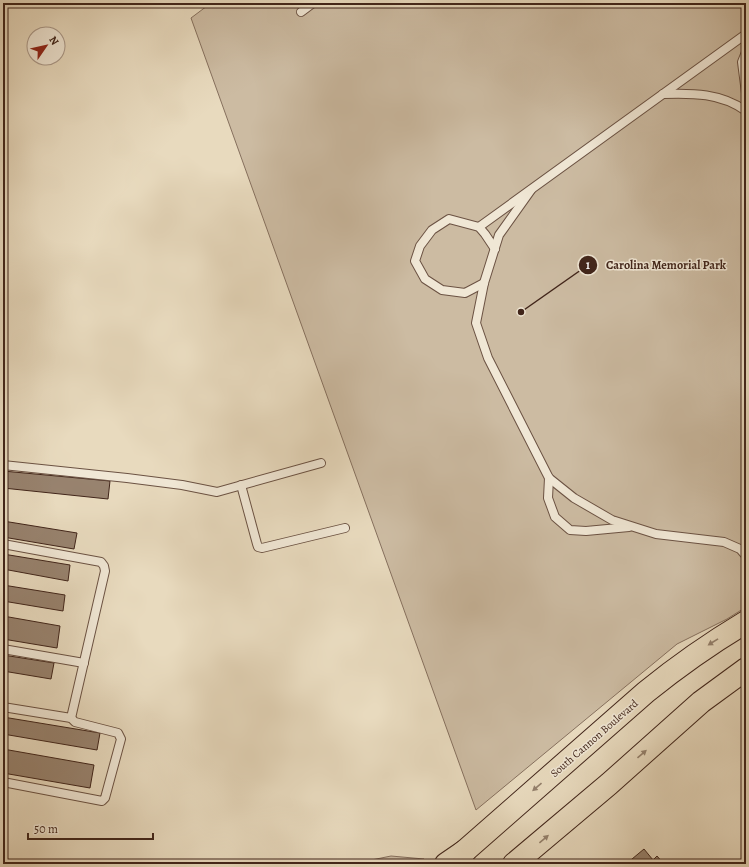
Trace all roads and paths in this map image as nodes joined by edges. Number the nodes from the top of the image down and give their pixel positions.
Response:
1 (313, 3) edge
2 (301, 12) dead end
3 (746, 34) edge
4 (746, 52) edge
5 (746, 93) edge
6 (664, 94) junction
7 (746, 111) edge
8 (531, 190) junction
9 (479, 227) junction
10 (495, 249) junction
11 (484, 283) junction
12 (321, 463) dead end
13 (3, 464) edge
14 (549, 478) junction
15 (241, 485) junction
16 (634, 527) junction
17 (345, 528) dead end
18 (3, 544) edge
19 (746, 556) edge
20 (746, 622) edge
21 (3, 649) edge
22 (84, 663) junction
23 (746, 669) edge
24 (3, 707) edge
25 (71, 718) junction
26 (3, 782) edge
27 (457, 857) edge
28 (446, 864) edge
29 (514, 864) edge

1 - 2 lane
3 - 6 lane
4 - 5 lane
6 - 7 lane
6 - 8 lane
8 - 9 lane
8 - 10 lane
9 - 10 lane
9 - 11 lane
10 - 11 lane
11 - 14 lane
12 - 15 lane
13 - 15 lane
14 - 16 lane
14 - 16 lane
15 - 17 lane
16 - 19 lane
18 - 22 lane
20 -> 27 main road, South Cannon Boulevard
21 - 22 lane
22 - 25 lane
29 -> 23 main road
24 - 25 lane
25 - 26 lane
27 - 28 main road, South Cannon Boulevard

